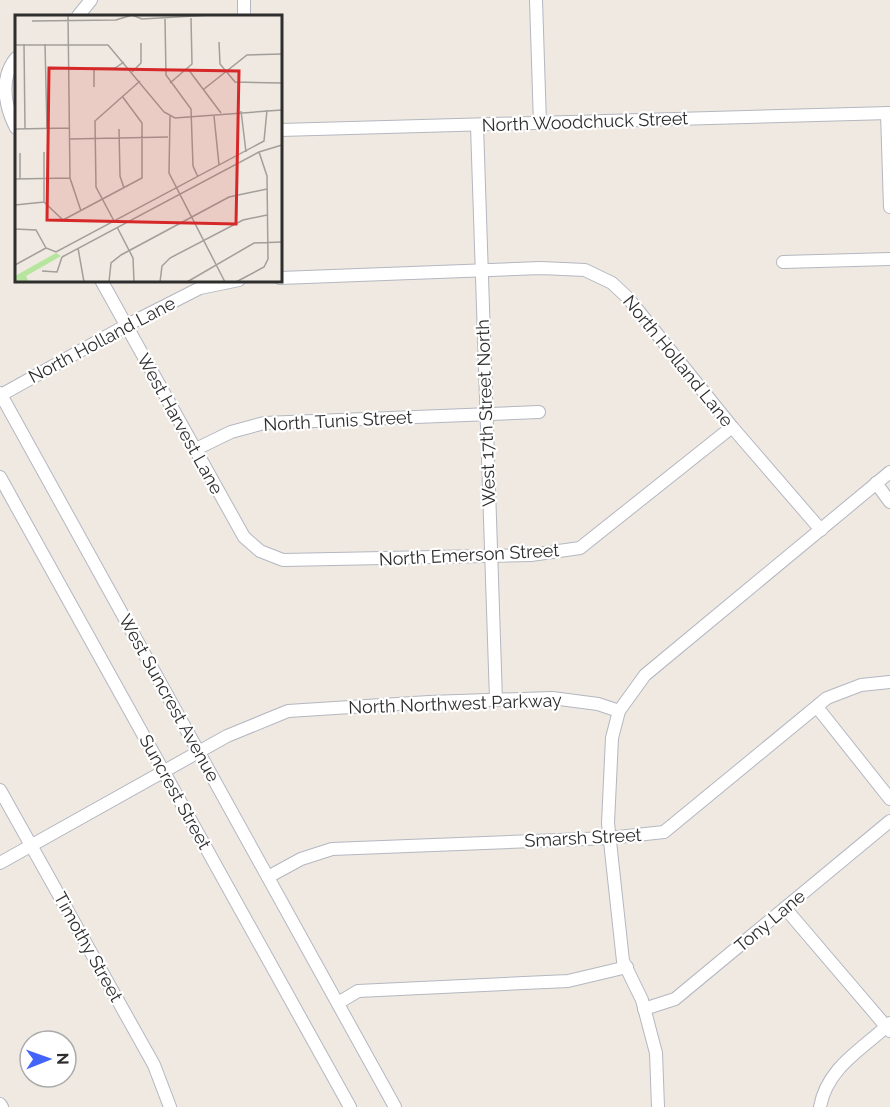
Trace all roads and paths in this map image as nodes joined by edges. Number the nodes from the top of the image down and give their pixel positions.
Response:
1 (91, 0) edge
2 (536, 0) edge
3 (79, 15) edge
4 (15, 59) edge
5 (889, 113) edge
6 (540, 124) junction
7 (15, 126) edge
8 (477, 126) junction
9 (282, 130) edge
10 (890, 207) edge
11 (890, 259) edge
12 (783, 262) dead end
13 (481, 271) junction
14 (282, 278) edge
15 (101, 282) edge
16 (229, 282) edge
17 (125, 326) junction
18 (0, 394) edge
19 (539, 412) dead end
20 (486, 414) junction
21 (732, 427) junction
22 (194, 450) junction
23 (890, 472) edge
24 (0, 477) edge
25 (876, 483) junction
26 (890, 502) edge
27 (822, 530) junction
28 (271, 556) joint
29 (491, 556) junction
30 (890, 682) edge
31 (496, 700) junction
32 (817, 707) junction
33 (619, 711) junction
34 (199, 752) junction
35 (163, 772) junction
36 (0, 790) edge
37 (890, 799) edge
38 (890, 821) edge
39 (609, 838) junction
40 (31, 845) junction
41 (0, 862) edge
42 (268, 877) junction
43 (785, 908) junction
44 (627, 967) junction
45 (338, 1003) junction
46 (644, 1009) junction
47 (889, 1027) edge
48 (170, 1107) edge
49 (350, 1107) edge
50 (395, 1107) edge
51 (658, 1107) edge
52 (820, 1107) edge

1 - 3 street
2 - 6 street
4 - 7 street
5 - 6 street, North Woodchuck Street
5 - 10 street
6 - 8 street, North Woodchuck Street
8 - 9 street, North Woodchuck Street
8 - 13 street, West 17th Street North
11 - 12 street
13 - 14 street, North Holland Lane
13 - 20 street, West 17th Street North
13 - 21 street, North Holland Lane
15 - 17 street, West Harvest Lane
16 - 17 street, North Holland Lane
17 - 18 street, North Holland Lane
17 - 22 street, West Harvest Lane
18 - 34 street, West Suncrest Avenue
19 - 20 street, North Tunis Street
20 - 22 street, North Tunis Street
20 - 29 street, West 17th Street North
21 - 27 street, North Holland Lane
21 - 29 street, North Emerson Street
22 - 28 street, West Harvest Lane
23 - 25 street
24 - 35 street, Suncrest Street
25 - 26 street
25 - 27 street
27 - 33 street
28 - 29 street, North Emerson Street
29 - 31 street, West 17th Street North
30 - 32 street, Smarsh Street
31 - 33 street, North Northwest Parkway
31 - 34 street, North Northwest Parkway
32 - 37 street
32 - 39 street, Smarsh Street
33 - 39 street
34 - 35 street, North Northwest Parkway
34 - 42 street, West Suncrest Avenue
35 - 40 street, North Northwest Parkway
35 - 49 street, Suncrest Street
36 - 40 street, Timothy Street
38 - 43 street, Tony Lane
39 - 42 street, Smarsh Street
39 - 44 street
40 - 41 street, North Northwest Parkway
40 - 48 street, Timothy Street
42 - 45 street, West Suncrest Avenue
43 - 46 street, Tony Lane
43 - 47 street
44 - 45 street
44 - 46 street
45 - 50 street, West Suncrest Avenue
46 - 51 street
47 - 52 street

